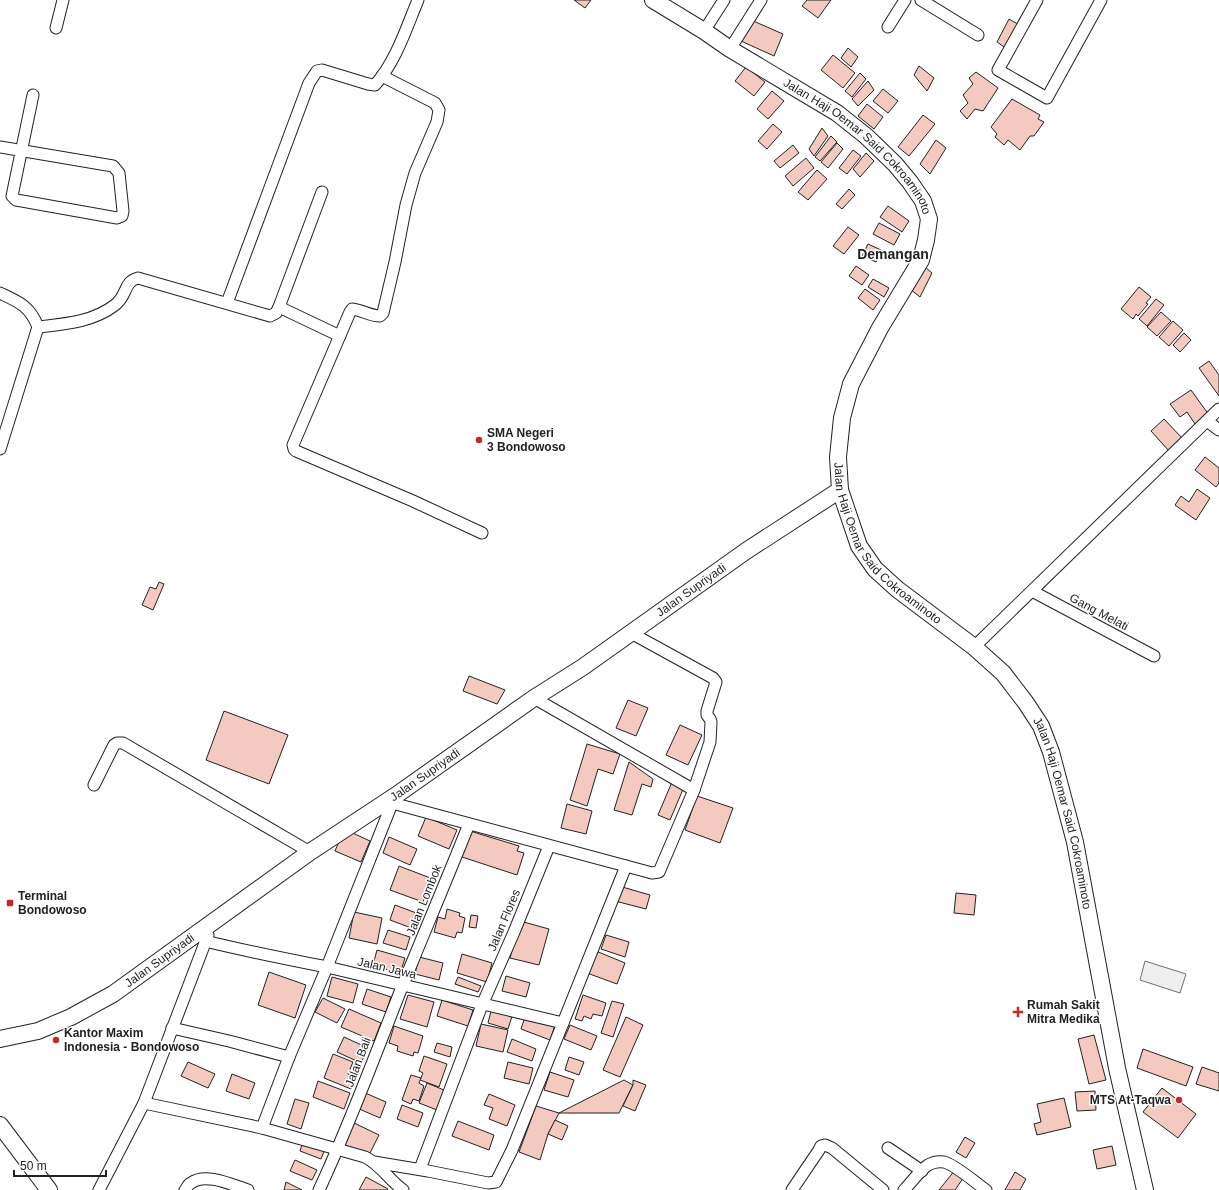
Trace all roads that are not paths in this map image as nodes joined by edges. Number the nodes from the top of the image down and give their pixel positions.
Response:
1 (63, 0) edge
2 (418, 0) edge
3 (653, 0) edge
4 (724, 0) edge
5 (761, 0) edge
6 (905, 0) edge
7 (921, 0) edge
8 (1037, 0) edge
9 (1101, 0) edge
10 (888, 27) dead end
11 (56, 28) dead end
12 (704, 31) junction
13 (978, 35) dead end
14 (730, 49) junction
15 (382, 76) junction
16 (33, 95) dead end
17 (0, 147) edge
18 (21, 151) junction
19 (322, 192) dead end
20 (0, 293) edge
21 (227, 303) junction
22 (279, 307) junction
23 (38, 327) junction
24 (340, 336) junction
25 (1219, 409) edge
26 (1207, 421) junction
27 (1219, 430) edge
28 (0, 449) edge
29 (840, 490) junction
30 (482, 533) dead end
31 (1032, 591) junction
32 (631, 633) junction
33 (974, 647) junction
34 (1154, 656) dead end
35 (534, 698) junction
36 (94, 785) dead end
37 (694, 790) junction
38 (394, 799) junction
39 (468, 824) junction
40 (549, 846) junction
41 (310, 852) junction
42 (626, 866) junction
43 (213, 922) junction
44 (205, 942) junction
45 (327, 967) junction
46 (403, 985) junction
47 (482, 1005) junction
48 (563, 1023) junction
49 (172, 1028) junction
50 (0, 1039) edge
51 (289, 1057) junction
52 (144, 1103) junction
53 (0, 1125) edge
54 (262, 1128) junction
55 (888, 1148) dead end
56 (338, 1149) junction
57 (374, 1162) junction
58 (420, 1169) junction
59 (922, 1170) junction
60 (399, 1189) edge
61 (49, 1190) edge
62 (99, 1190) edge
63 (185, 1190) edge
64 (248, 1190) edge
65 (319, 1190) edge
66 (792, 1190) edge
67 (883, 1190) edge
68 (904, 1190) edge
69 (986, 1190) edge
70 (1145, 1190) edge

1 - 11 street
2 - 15 street
3 - 12 street, Jalan Haji Oemar Said Cokroaminoto
4 - 12 street
5 - 14 street
6 - 10 street
7 - 13 street
8 - 9 street
12 - 14 street, Jalan Haji Oemar Said Cokroaminoto
14 - 29 street, Jalan Haji Oemar Said Cokroaminoto
15 - 21 street
15 - 24 street
16 - 18 street
17 - 18 street
18 - 18 street
19 - 22 street
20 - 23 street
21 - 22 street
21 - 23 street
22 - 24 street
23 - 28 street
24 - 30 street
25 - 26 street
26 - 27 street
26 - 31 street
29 - 32 street, Jalan Supriyadi
29 - 33 street, Jalan Haji Oemar Said Cokroaminoto
31 - 33 street
31 - 34 street, Gang Melati
32 - 35 street, Jalan Supriyadi
32 - 37 street
33 - 70 street, Jalan Haji Oemar Said Cokroaminoto
35 - 37 street
35 - 38 street, Jalan Supriyadi
36 - 41 street
37 - 42 street
38 - 39 street
38 - 41 street, Jalan Supriyadi
38 - 45 street
39 - 40 street
39 - 46 street, Jalan Lombok
40 - 42 street
40 - 47 street, Jalan Flores
41 - 43 street, Jalan Supriyadi
42 - 48 street
43 - 44 street
43 - 50 street, Jalan Supriyadi
44 - 45 street, Jalan Jawa
44 - 49 street
45 - 46 street, Jalan Jawa
45 - 51 street
46 - 47 street, Jalan Jawa
46 - 56 street, Jalan Bali
47 - 48 street, Jalan Jawa
47 - 58 street, Jalan Flores
48 - 58 street
49 - 51 street
49 - 52 street
51 - 54 street
52 - 54 street
52 - 62 street
53 - 61 street
54 - 56 street
55 - 59 street
56 - 57 street
56 - 65 street, Jalan Bali
57 - 58 street
57 - 60 street
59 - 68 street
59 - 69 street
63 - 64 street
66 - 67 street

